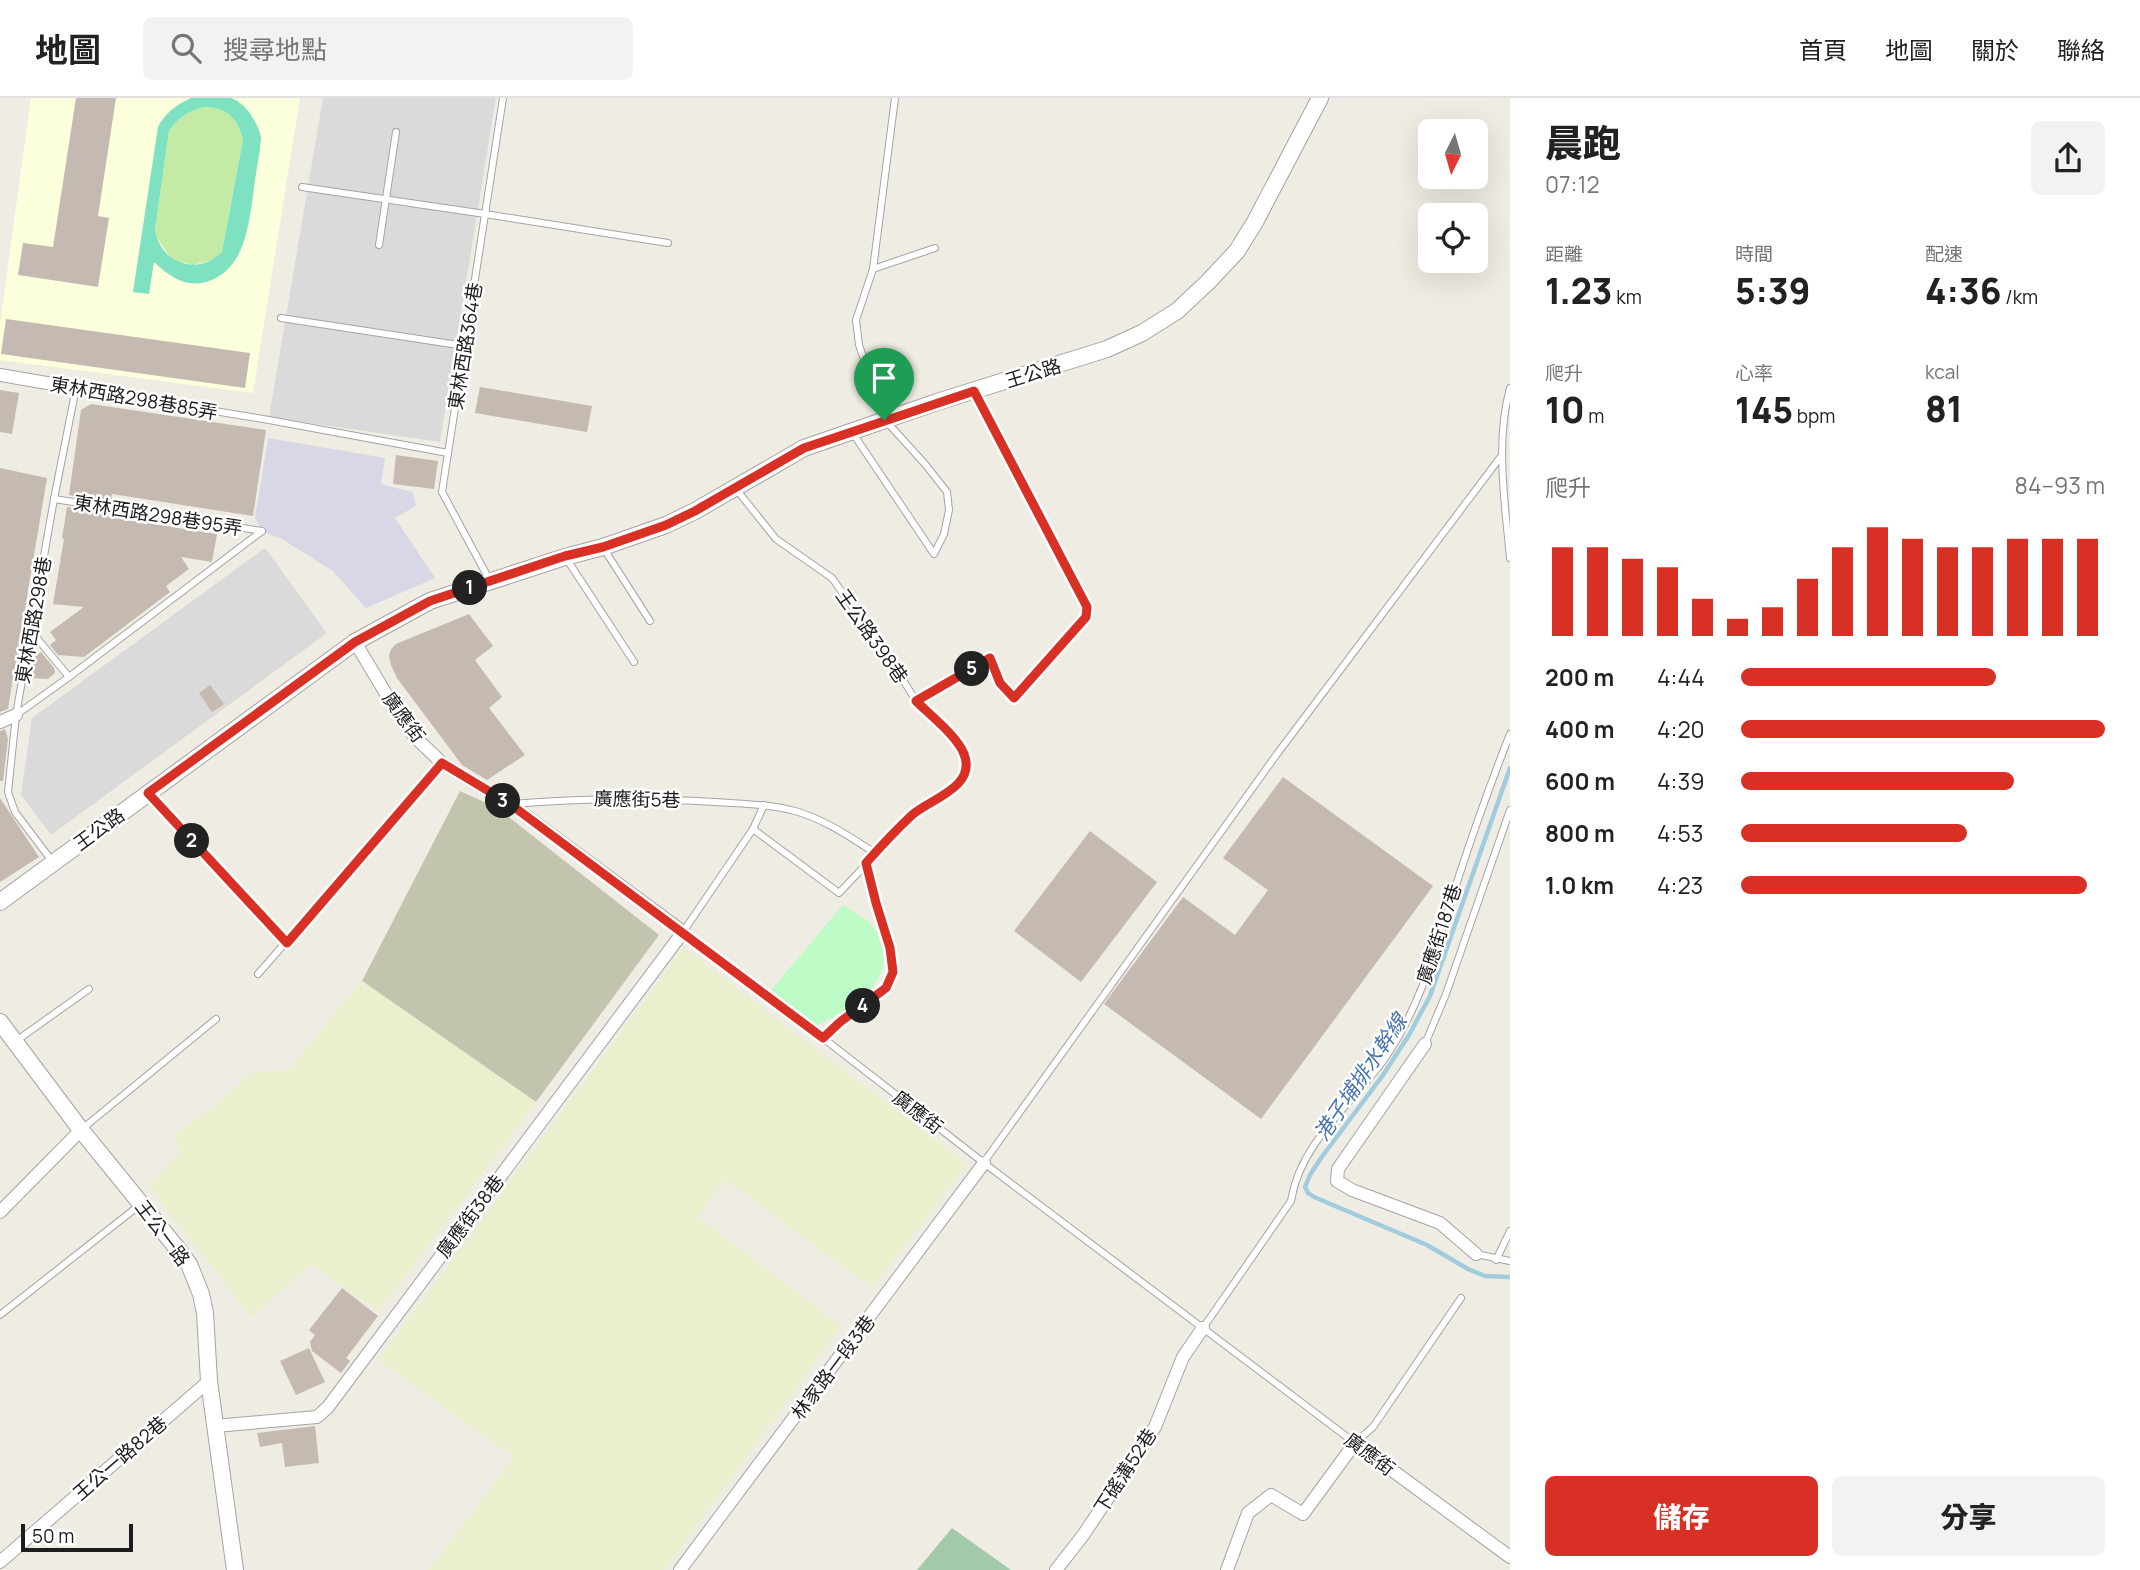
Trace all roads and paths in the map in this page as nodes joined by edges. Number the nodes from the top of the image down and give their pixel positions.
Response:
1 (503, 98) edge
2 (896, 98) edge
3 (1320, 98) edge
4 (396, 132) dead end
5 (302, 187) dead end
6 (386, 200) junction
7 (485, 214) junction
8 (667, 243) dead end
9 (379, 245) dead end
10 (935, 248) dead end
11 (873, 270) junction
12 (281, 318) dead end
13 (466, 346) junction
14 (0, 375) edge
15 (76, 388) junction
16 (1510, 388) edge
17 (974, 391) junction
18 (884, 420) junction
19 (851, 431) junction
20 (447, 453) junction
21 (1502, 455) junction
22 (735, 488) junction
23 (54, 499) junction
24 (262, 531) joint
25 (603, 547) junction
26 (565, 556) junction
27 (1510, 558) edge
28 (491, 582) junction
29 (650, 621) dead end
30 (31, 631) junction
31 (355, 642) junction
32 (634, 662) dead end
33 (69, 677) junction
34 (916, 701) junction
35 (16, 715) junction
36 (0, 722) edge
37 (1510, 734) edge
38 (442, 763) junction
39 (148, 793) junction
40 (510, 804) junction
41 (764, 805) junction
42 (1510, 810) edge
43 (753, 829) junction
44 (875, 853) junction
45 (53, 862) junction
46 (866, 863) junction
47 (0, 902) edge
48 (683, 932) junction
49 (287, 943) junction
50 (258, 974) dead end
51 (89, 989) dead end
52 (216, 1019) dead end
53 (0, 1022) edge
54 (823, 1038) junction
55 (15, 1042) junction
56 (1425, 1044) joint
57 (81, 1130) junction
58 (984, 1163) junction
59 (141, 1204) junction
60 (0, 1212) edge
61 (1510, 1231) edge
62 (1476, 1254) joint
63 (1496, 1259) junction
64 (1510, 1261) edge
65 (1461, 1298) dead end
66 (0, 1315) edge
67 (1203, 1328) junction
68 (209, 1381) junction
69 (215, 1426) junction
70 (1355, 1443) junction
71 (1510, 1557) edge
72 (0, 1562) edge
73 (235, 1570) edge
74 (680, 1570) edge
75 (1056, 1570) edge
76 (1227, 1570) edge

1 - 7 lane, 東林西路364巷
2 - 11 lane
3 - 17 street, 王公路
4 - 6 lane
5 - 6 lane
6 - 7 lane
6 - 9 lane
7 - 8 lane
7 - 13 lane, 東林西路364巷
10 - 11 lane
11 - 18 lane
12 - 13 lane
13 - 20 lane, 東林西路364巷
14 - 15 street, 東林西路298巷85弄
15 - 20 lane, 東林西路298巷85弄
15 - 23 lane, 東林西路298巷
16 - 21 lane
17 - 18 street, 王公路
17 - 34 lane
18 - 19 street, 王公路
18 - 19 lane
19 - 22 street, 王公路
20 - 28 lane, 東林西路364巷
21 - 27 lane
21 - 58 lane
22 - 25 street, 王公路
22 - 34 lane, 王公路398巷
23 - 24 lane, 東林西路298巷95弄
23 - 30 lane, 東林西路298巷
24 - 33 lane, 東林西路298巷
25 - 26 street, 王公路
25 - 29 lane
26 - 28 street, 王公路
26 - 32 lane
28 - 31 street, 王公路
30 - 33 lane
30 - 35 lane, 東林西路298巷
31 - 38 street, 廣應街
31 - 39 street, 王公路
33 - 35 lane, 東林西路298巷
34 - 44 lane
35 - 36 street
35 - 45 lane
37 - 67 lane, 廣應街187巷
38 - 40 street, 廣應街
38 - 49 lane
39 - 45 street, 王公路
39 - 49 lane
40 - 41 lane, 廣應街5巷
40 - 48 street, 廣應街
41 - 43 lane
41 - 44 lane, 廣應街5巷
42 - 56 lane
43 - 46 lane
43 - 48 lane
44 - 46 lane
45 - 47 street, 王公路
46 - 54 lane
48 - 54 lane, 廣應街
48 - 69 street, 廣應街38巷
49 - 50 lane
51 - 55 lane
52 - 57 lane
53 - 55 street, 王公一路
54 - 58 lane, 廣應街
55 - 57 street, 王公一路
56 - 62 street
57 - 59 street, 王公一路
57 - 60 street
58 - 67 lane, 廣應街
58 - 74 street, 林家路一段3巷
59 - 66 lane
59 - 68 street, 王公一路
61 - 63 lane
62 - 63 lane
63 - 64 lane
65 - 70 lane
67 - 70 lane, 廣應街
67 - 75 street, 下磘溝52巷
68 - 69 street, 王公一路
68 - 72 street, 王公一路82巷
69 - 73 street, 王公一路
70 - 71 street, 廣應街
70 - 76 street

